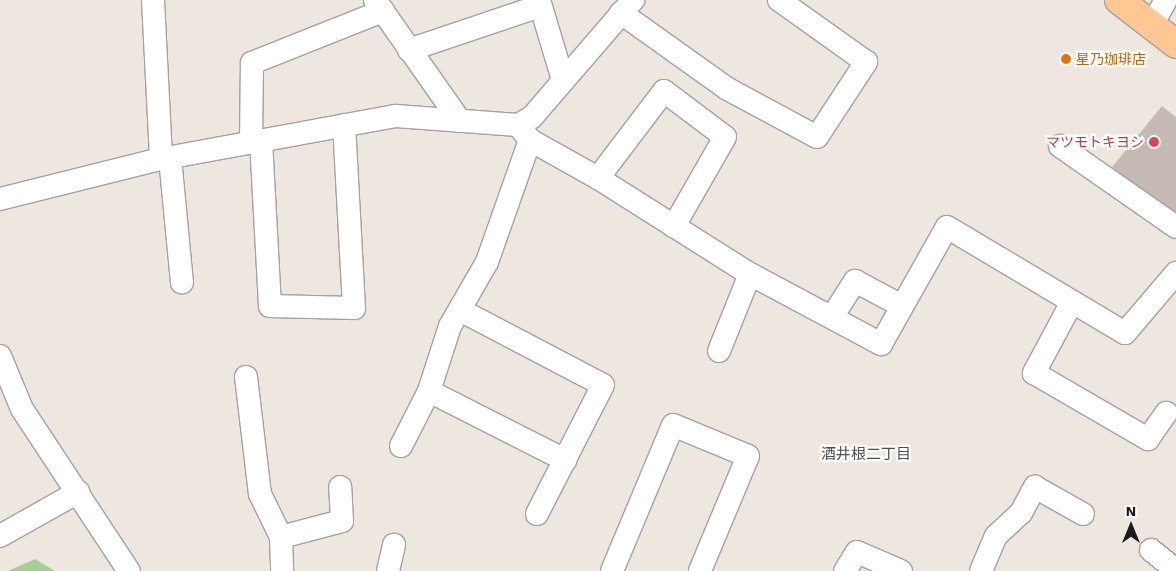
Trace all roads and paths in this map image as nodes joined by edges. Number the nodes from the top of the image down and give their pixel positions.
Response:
1 (153, 0) edge
2 (779, 0) edge
3 (1119, 0) edge
4 (1166, 0) edge
5 (540, 3) edge
6 (379, 5) edge
7 (627, 7) edge
8 (1152, 25) junction
9 (1176, 44) edge
10 (409, 50) junction
11 (563, 80) junction
12 (460, 120) junction
13 (344, 125) junction
14 (524, 132) junction
15 (256, 141) junction
16 (1060, 146) dead end
17 (166, 158) junction
18 (598, 178) junction
19 (0, 199) edge
20 (674, 226) junction
21 (1176, 227) edge
22 (1176, 272) edge
23 (750, 274) junction
24 (182, 282) dead end
25 (1072, 302) junction
26 (902, 306) junction
27 (460, 310) junction
28 (832, 317) junction
29 (719, 351) dead end
30 (0, 356) edge
31 (246, 377) dead end
32 (429, 391) junction
33 (1166, 413) dead end
34 (401, 446) dead end
35 (565, 460) junction
36 (340, 487) dead end
37 (78, 492) junction
38 (537, 514) dead end
39 (1083, 514) dead end
40 (0, 536) edge
41 (281, 537) junction
42 (394, 545) dead end
43 (1152, 550) dead end
44 (1176, 570) edge
45 (129, 571) edge
46 (282, 571) edge
47 (388, 571) edge
48 (612, 571) edge
49 (700, 571) edge
50 (844, 571) edge
51 (901, 571) edge
52 (981, 571) edge

1 - 17 street
2 - 7 street
3 - 8 main road
4 - 8 street
5 - 10 street
5 - 11 street
6 - 10 street
6 - 15 street
7 - 11 street
8 - 9 main road
10 - 12 street
11 - 14 street
12 - 13 street
12 - 14 street
13 - 15 street
13 - 15 street
14 - 18 street
14 - 27 street
15 - 17 street
16 - 21 street
17 - 19 street
17 - 24 street
18 - 20 street
18 - 20 street
20 - 23 street
22 - 25 street
23 - 28 street
23 - 29 street
25 - 26 street
25 - 33 street
26 - 28 street
26 - 28 street
27 - 32 street
27 - 35 street
30 - 37 street
31 - 41 street
32 - 34 street
32 - 35 street
35 - 38 street
36 - 41 street
37 - 40 street
37 - 45 street
39 - 52 street
41 - 46 street
42 - 47 street
43 - 44 street
48 - 49 street
50 - 51 street

